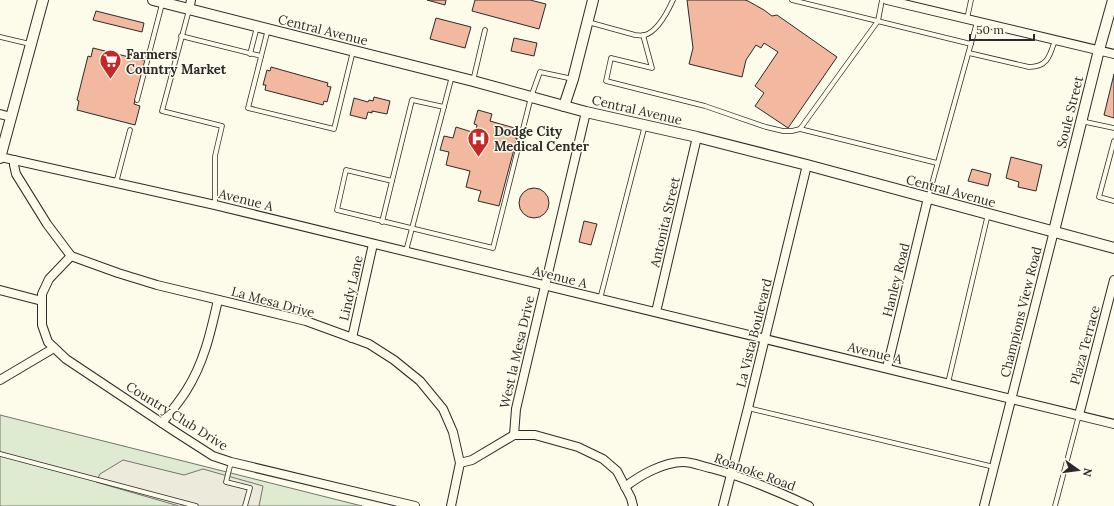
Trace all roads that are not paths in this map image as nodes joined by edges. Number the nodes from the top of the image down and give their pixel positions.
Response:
1 (43, 0) edge
2 (593, 0) edge
3 (673, 0) edge
4 (792, 0) edge
5 (882, 0) edge
6 (888, 0) edge
7 (971, 0) edge
8 (1113, 0) edge
9 (157, 1) edge
10 (190, 5) edge
11 (967, 19) junction
12 (878, 21) junction
13 (977, 21) junction
14 (587, 22) junction
15 (257, 26) junction
16 (268, 29) junction
17 (485, 30) dead end
18 (643, 35) junction
19 (181, 36) junction
20 (0, 37) edge
21 (1055, 40) junction
22 (30, 44) junction
23 (971, 44) junction
24 (1099, 50) junction
25 (353, 51) junction
26 (969, 53) junction
27 (250, 54) junction
28 (1114, 54) edge
29 (261, 56) junction
30 (452, 76) junction
31 (573, 79) junction
32 (473, 81) junction
33 (531, 98) junction
34 (137, 100) dead end
35 (564, 106) junction
36 (444, 108) junction
37 (586, 112) junction
38 (0, 114) edge
39 (11, 117) junction
40 (1081, 121) junction
41 (645, 125) junction
42 (1114, 128) edge
43 (800, 129) junction
44 (130, 130) dead end
45 (697, 137) junction
46 (1114, 141) edge
47 (0, 158) edge
48 (14, 160) junction
49 (937, 164) junction
50 (807, 165) junction
51 (392, 181) junction
52 (116, 183) junction
53 (928, 198) junction
54 (1114, 201) edge
55 (215, 205) junction
56 (988, 214) junction
57 (382, 222) junction
58 (412, 229) junction
59 (1054, 231) junction
60 (373, 244) junction
61 (1114, 248) edge
62 (406, 252) junction
63 (72, 256) junction
64 (1114, 280) edge
65 (545, 285) junction
66 (0, 290) edge
67 (600, 299) junction
68 (218, 300) junction
69 (42, 301) junction
70 (656, 312) junction
71 (352, 338) junction
72 (765, 339) junction
73 (54, 348) junction
74 (886, 368) junction
75 (0, 380) edge
76 (948, 383) junction
77 (1011, 398) junction
78 (748, 408) junction
79 (1079, 415) junction
80 (162, 423) junction
81 (1114, 424) edge
82 (514, 435) junction
83 (0, 454) edge
84 (231, 462) junction
85 (460, 463) junction
86 (994, 467) junction
87 (731, 473) junction
88 (625, 487) junction
89 (196, 506) edge
90 (245, 506) edge
91 (415, 506) edge
92 (451, 506) edge
93 (634, 506) edge
94 (723, 506) edge
95 (809, 506) edge
96 (984, 506) edge
97 (1055, 506) edge

1 - 22 street
2 - 14 street
3 - 18 lane
4 - 12 lane
5 - 12 lane
6 - 11 street
7 - 11 lane
8 - 24 street, Soule Street
9 - 10 street, Central Avenue
9 - 34 lane
10 - 15 street, Central Avenue
10 - 19 lane
11 - 13 street
12 - 23 lane
12 - 43 lane
13 - 21 street
13 - 23 lane
14 - 18 lane
14 - 31 street
15 - 16 street, Central Avenue
15 - 27 lane
16 - 25 street, Central Avenue
16 - 29 lane
17 - 32 lane
18 - 43 lane
19 - 27 lane
19 - 55 lane
20 - 22 lane
21 - 24 street
21 - 26 lane
22 - 39 street
23 - 26 lane
24 - 28 street
24 - 40 street, Soule Street
25 - 29 lane
25 - 30 street, Central Avenue
26 - 49 lane
27 - 29 lane
30 - 32 street, Central Avenue
30 - 36 lane
31 - 33 lane
31 - 35 street
32 - 33 street, Central Avenue
33 - 35 street, Central Avenue
33 - 58 lane
35 - 37 street, Central Avenue
36 - 51 lane
36 - 58 lane
37 - 41 street, Central Avenue
37 - 65 street, West la Mesa Drive
38 - 39 street
39 - 47 street
40 - 42 lane
40 - 59 street, Soule Street
41 - 45 street, Central Avenue
41 - 67 lane
43 - 49 lane
44 - 52 lane
45 - 50 street, Central Avenue
45 - 70 street, Antonita Street
46 - 54 lane
47 - 48 street, Avenue A
48 - 52 street, Avenue A
48 - 63 street
49 - 53 lane
50 - 53 street, Central Avenue
50 - 72 street, La Vista Boulevard
51 - 57 lane
51 - 57 lane
52 - 55 street, Avenue A
53 - 56 street, Central Avenue
53 - 74 street, Hanley Road
55 - 60 street, Avenue A
56 - 59 street, Central Avenue
56 - 76 lane
57 - 58 lane
58 - 62 lane
59 - 61 street, Central Avenue
59 - 77 street, Champions View Road
60 - 62 street, Avenue A
60 - 71 street, Lindy Lane
62 - 65 street, Avenue A
63 - 68 street, La Mesa Drive
63 - 69 street, Country Club Drive
64 - 79 street, Plaza Terrace
65 - 67 street, Avenue A
65 - 82 street, West la Mesa Drive
66 - 69 street
67 - 70 street, Avenue A
68 - 71 street, La Mesa Drive
68 - 80 street
69 - 73 street, Country Club Drive
70 - 72 street, Avenue A
71 - 85 street, La Mesa Drive
72 - 74 street, Avenue A
72 - 78 street, La Vista Boulevard
73 - 75 street
73 - 80 street, Country Club Drive
74 - 76 street, Avenue A
76 - 77 street, Avenue A
77 - 79 street, Avenue A
77 - 86 street, Champions View Road
78 - 86 lane
78 - 87 street, La Vista Boulevard
79 - 81 street, Avenue A
79 - 97 lane
80 - 84 street, Country Club Drive
82 - 85 street
82 - 88 street
83 - 89 lane
84 - 90 lane
84 - 91 street, Country Club Drive
85 - 92 street
86 - 96 street, Champions View Road
87 - 88 street, Roanoke Road
87 - 94 street, La Vista Boulevard
87 - 95 street, Roanoke Road
88 - 93 street

